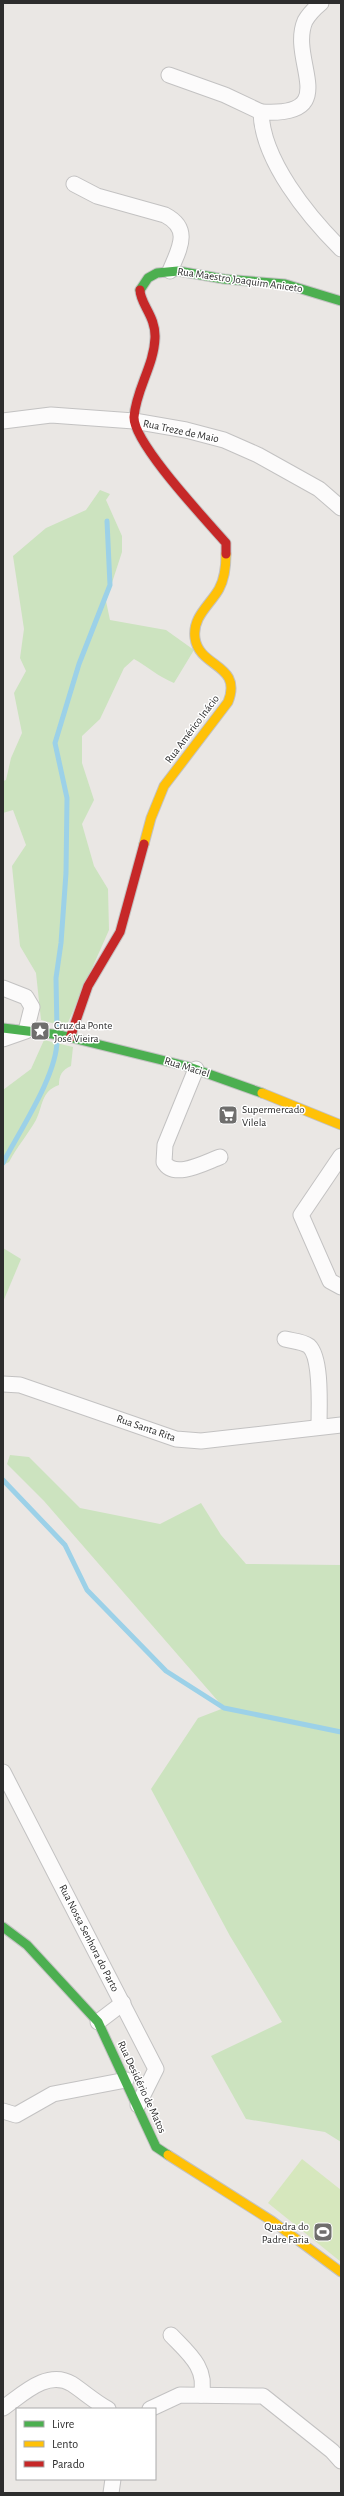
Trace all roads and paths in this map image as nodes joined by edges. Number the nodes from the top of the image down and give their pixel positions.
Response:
1 (322, 3) edge
2 (169, 76) dead end
3 (261, 112) junction
4 (74, 184) dead end
5 (341, 249) edge
6 (170, 271) junction
7 (341, 301) edge
8 (3, 421) edge
9 (134, 421) junction
10 (341, 508) edge
11 (3, 988) edge
12 (3, 1028) edge
13 (33, 1031) junction
14 (70, 1038) junction
15 (3, 1039) edge
16 (196, 1069) junction
17 (341, 1125) edge
18 (220, 1157) dead end
19 (341, 1158) edge
20 (341, 1287) edge
21 (285, 1339) dead end
22 (3, 1384) edge
23 (341, 1425) edge
24 (319, 1426) junction
25 (3, 1772) edge
26 (3, 1927) edge
27 (123, 2003) junction
28 (98, 2022) junction
29 (126, 2080) junction
30 (138, 2105) junction
31 (3, 2111) edge
32 (341, 2272) edge
33 (171, 2335) dead end
34 (201, 2395) junction
35 (3, 2408) edge
36 (106, 2408) edge
37 (152, 2408) edge
38 (341, 2461) edge
39 (113, 2480) edge
40 (111, 2493) edge

1 - 3 street
2 - 3 street
3 - 5 street
4 - 6 street
6 - 7 street, Rua Maestro Joaquim Aniceto
6 - 9 street, Rua Maestro Joaquim Aniceto
8 - 9 street, Rua Treze de Maio
9 - 10 street, Rua Treze de Maio
9 - 14 street, Rua Américo Inácio
11 - 13 street
12 - 13 street, Rua Maciel
13 - 14 street, Rua Maciel
13 - 15 street
14 - 16 street, Rua Maciel
16 - 17 street, Rua Maciel
16 - 18 street
19 - 20 street
21 - 24 street
22 - 24 street, Rua Santa Rita
23 - 24 street, Rua Santa Rita
25 - 27 street, Rua Nossa Senhora do Parto
26 - 28 street, Rua Desidério de Matos
27 - 28 street
27 - 30 street, Rua Nossa Senhora do Parto
28 - 29 street, Rua Desidério de Matos
29 - 30 street, Rua Desidério de Matos
29 - 31 street
30 - 32 street, Rua Desidério de Matos
33 - 34 street
34 - 37 street
34 - 38 street
35 - 36 street
39 - 40 street

